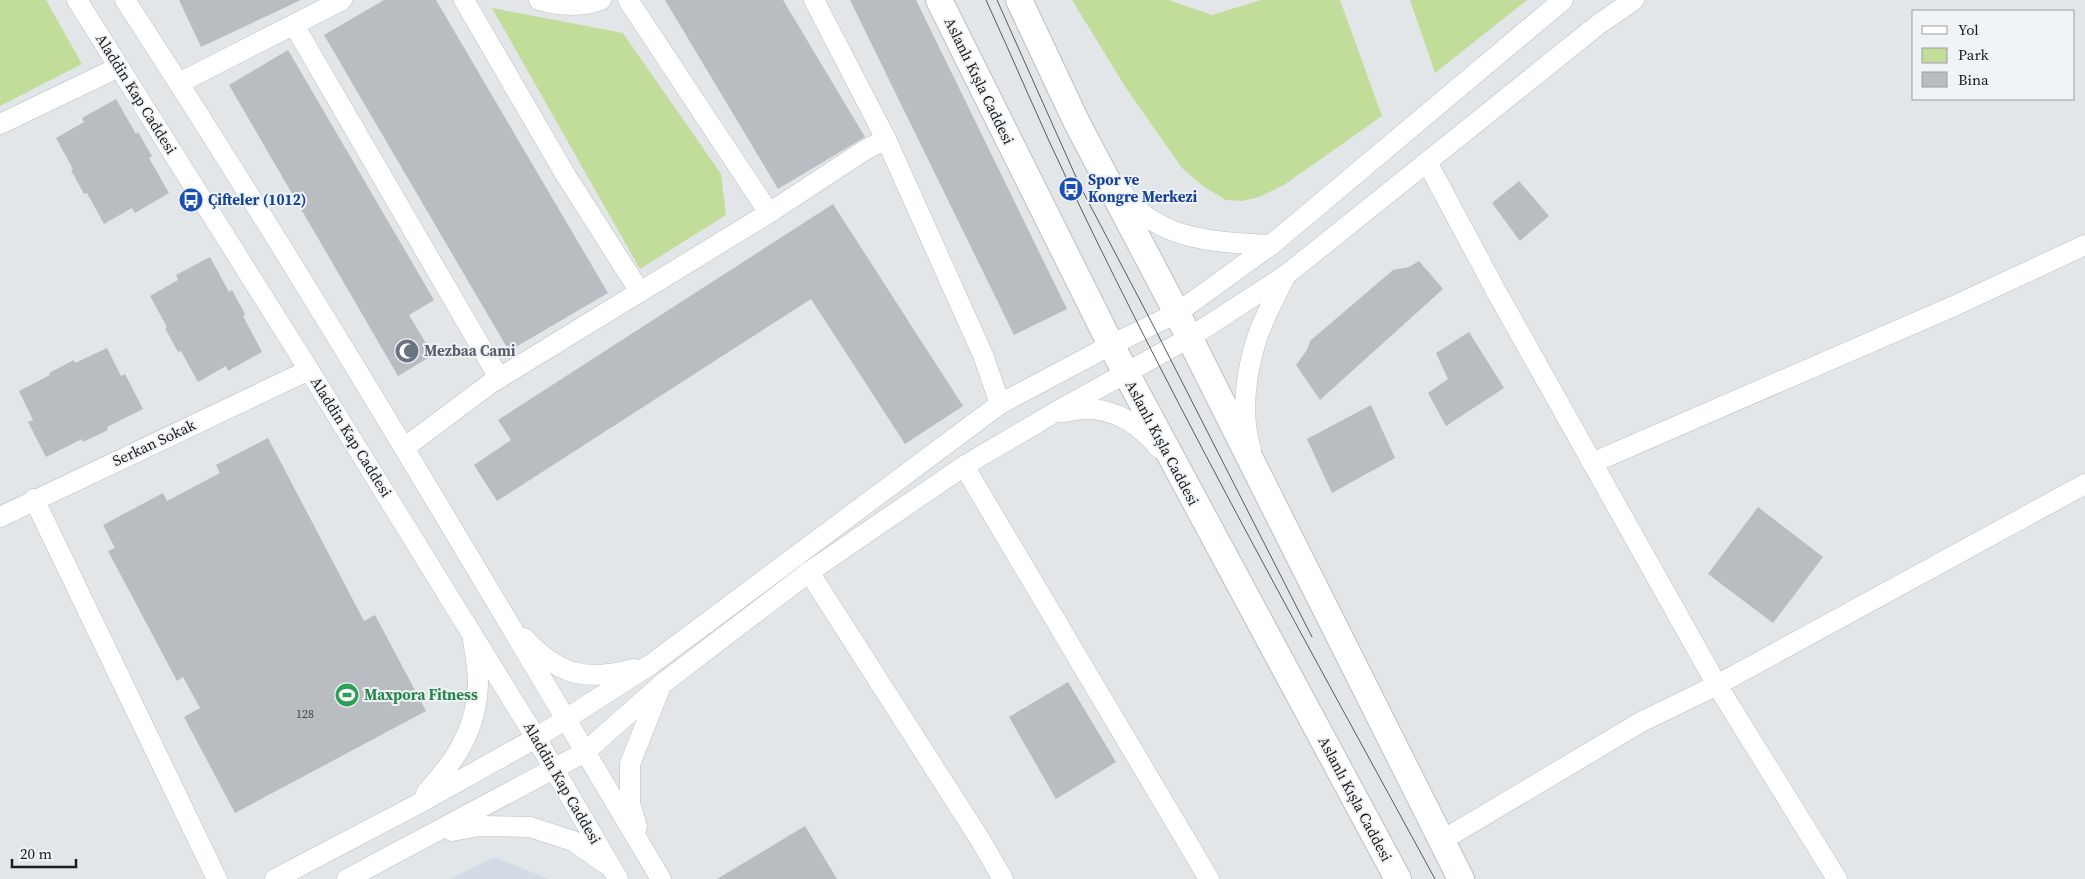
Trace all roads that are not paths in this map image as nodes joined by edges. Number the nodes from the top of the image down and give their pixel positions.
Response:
1 (77, 0) edge
2 (125, 0) edge
3 (342, 0) edge
4 (464, 0) edge
5 (538, 0) edge
6 (601, 0) edge
7 (628, 0) edge
8 (814, 0) edge
9 (939, 0) edge
10 (1019, 0) edge
11 (1563, 0) edge
12 (1634, 0) edge
13 (294, 25) junction
14 (119, 67) junction
15 (179, 83) junction
16 (1077, 123) junction
17 (0, 124) edge
18 (886, 139) junction
19 (1428, 162) junction
20 (769, 213) junction
21 (1271, 245) junction
22 (2085, 245) edge
23 (1286, 275) junction
24 (640, 292) junction
25 (1177, 313) junction
26 (1189, 338) junction
27 (1111, 345) junction
28 (309, 370) junction
29 (1125, 372) junction
30 (499, 378) junction
31 (1000, 404) junction
32 (1052, 414) junction
33 (404, 448) junction
34 (1592, 463) junction
35 (964, 466) junction
36 (1177, 472) junction
37 (1261, 479) junction
38 (2085, 484) edge
39 (34, 499) junction
40 (0, 517) edge
41 (809, 572) junction
42 (504, 616) junction
43 (473, 635) junction
44 (650, 664) junction
45 (662, 684) junction
46 (1717, 685) junction
47 (566, 719) junction
48 (536, 738) junction
49 (585, 752) junction
50 (554, 770) junction
51 (416, 805) junction
52 (433, 834) junction
53 (1441, 841) junction
54 (644, 851) junction
55 (615, 874) edge
56 (217, 879) edge
57 (275, 879) edge
58 (347, 879) edge
59 (661, 879) edge
60 (1003, 879) edge
61 (1209, 879) edge
62 (1398, 879) edge
63 (1461, 879) edge
64 (1837, 879) edge

1 - 14 street, Aladdin Kap Caddesi
2 - 15 street
3 - 13 street
4 - 24 street
5 - 6 street
7 - 20 street
8 - 18 street
9 - 27 main road, Aslanlı Kışla Caddesi
10 - 16 main road
11 - 21 street
12 - 19 street
13 - 15 street
13 - 30 street
14 - 17 street
14 - 28 street, Aladdin Kap Caddesi
15 - 33 street
16 - 21 street
16 - 25 main road
18 - 20 street
18 - 31 street
19 - 23 street
19 - 34 street
20 - 24 street
21 - 25 street
22 - 34 street
23 - 26 street
23 - 37 street
24 - 30 street
25 - 26 main road
25 - 27 street
26 - 29 street
26 - 37 main road
27 - 29 main road, Aslanlı Kışla Caddesi
27 - 31 street
28 - 39 street, Serkan Sokak
28 - 43 street, Aladdin Kap Caddesi
29 - 32 street
29 - 36 main road, Aslanlı Kışla Caddesi
30 - 33 street
31 - 44 street
32 - 35 street
32 - 36 street
33 - 42 street
34 - 46 street
35 - 41 street
35 - 61 street
36 - 62 main road, Aslanlı Kışla Caddesi
37 - 53 main road
38 - 46 street
39 - 40 street, Serkan Sokak
39 - 56 street
41 - 45 street
41 - 60 street
42 - 44 street
42 - 47 street
43 - 48 street, Aladdin Kap Caddesi
43 - 51 street
44 - 47 street
45 - 49 street
45 - 54 street
46 - 53 street
46 - 64 street
47 - 48 street
47 - 49 street
48 - 50 street, Aladdin Kap Caddesi
48 - 51 street
49 - 50 street
49 - 54 street
50 - 52 street
50 - 55 street, Aladdin Kap Caddesi
51 - 57 street
52 - 55 street
52 - 58 street
53 - 63 main road
54 - 59 street

